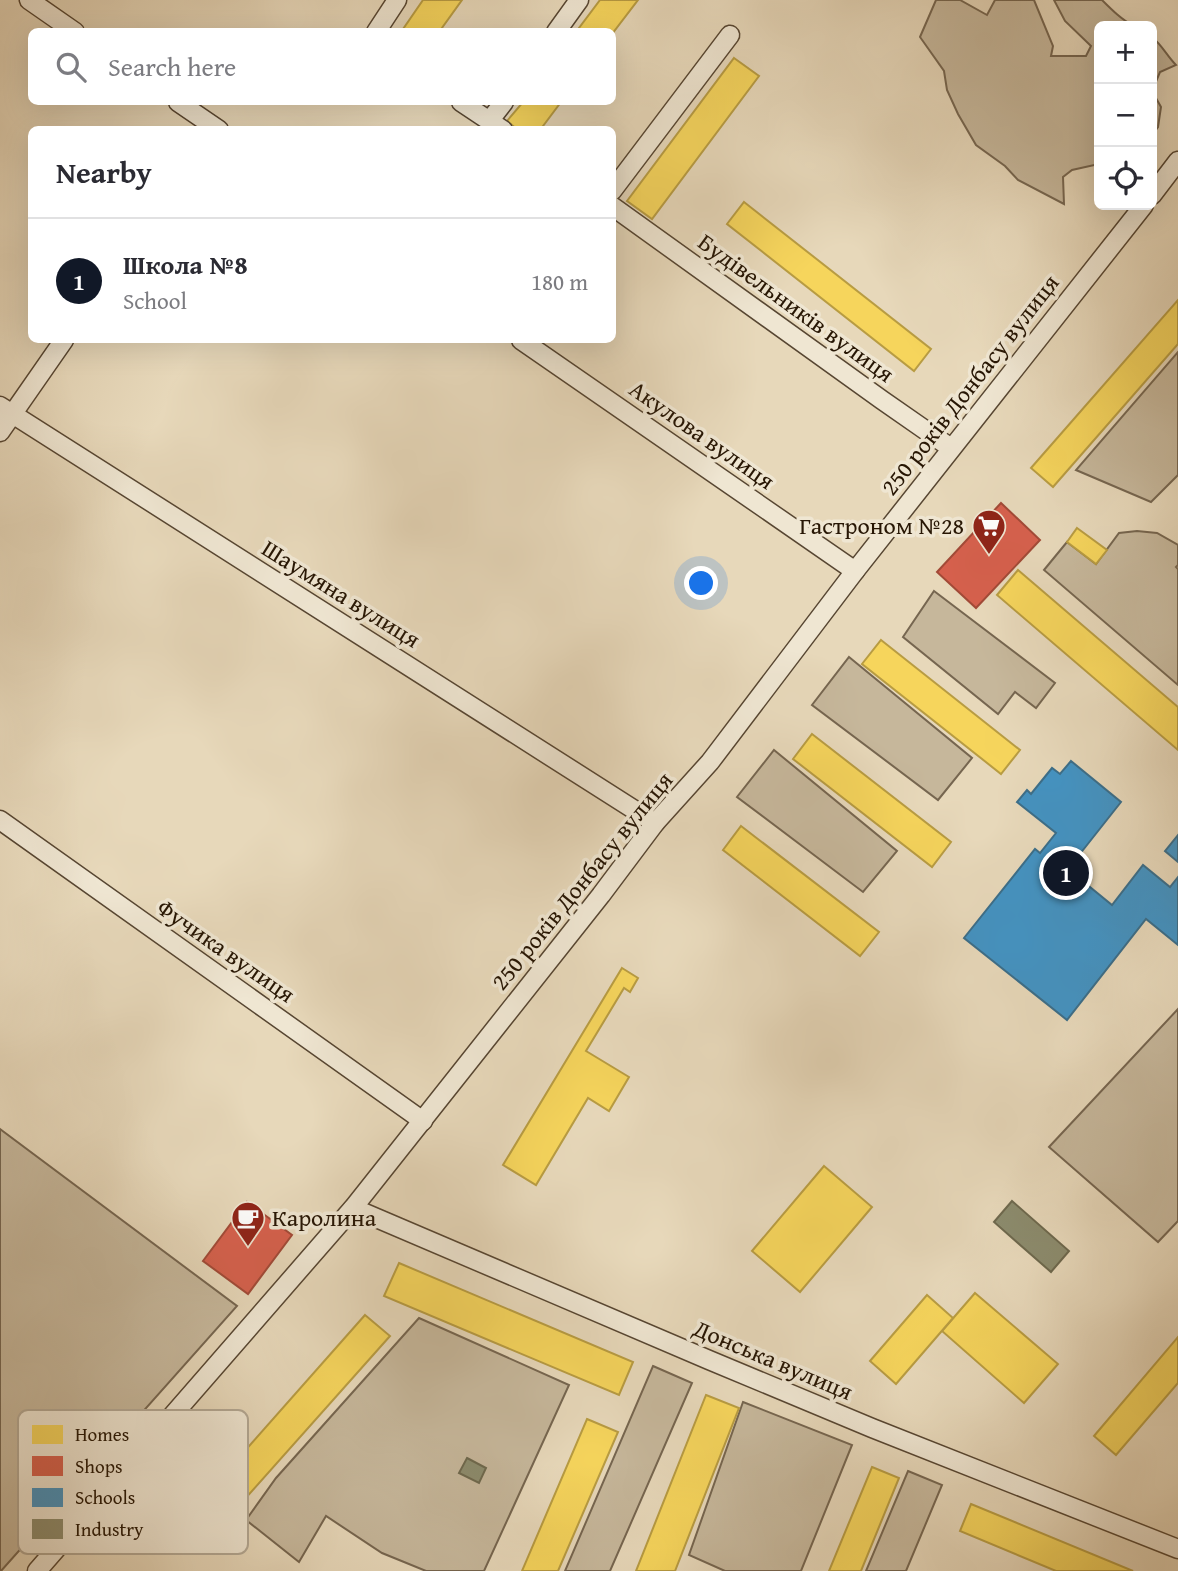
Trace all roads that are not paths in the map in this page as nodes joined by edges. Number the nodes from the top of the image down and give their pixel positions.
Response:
1 (29, 0) edge
2 (397, 0) edge
3 (579, 0) edge
4 (69, 28) edge
5 (379, 28) edge
6 (559, 28) edge
7 (730, 35) dead end
8 (182, 105) edge
9 (466, 105) edge
10 (503, 105) edge
11 (496, 125) edge
12 (209, 126) edge
13 (1178, 161) edge
14 (616, 186) edge
15 (1157, 188) edge
16 (616, 209) edge
17 (1140, 210) edge
18 (62, 343) edge
19 (525, 343) edge
20 (6, 410) edge
21 (0, 432) edge
22 (951, 448) junction
23 (855, 571) junction
24 (0, 820) edge
25 (655, 823) junction
26 (423, 1121) junction
27 (354, 1208) junction
28 (178, 1410) edge
29 (1178, 1549) edge
30 (52, 1554) edge
31 (37, 1571) edge

1 - 4 street
2 - 5 street
3 - 6 street
7 - 14 street
8 - 12 street
9 - 11 street
10 - 11 street
13 - 15 street
16 - 22 street, Будівельників вулиця
17 - 22 street, 250 років Донбасу вулиця
18 - 20 street
19 - 23 street, Акулова вулиця
20 - 21 street
20 - 25 street, Шаумяна вулиця
22 - 23 street, 250 років Донбасу вулиця
23 - 25 street, 250 років Донбасу вулиця
24 - 26 street, Фучика вулиця
25 - 26 street, 250 років Донбасу вулиця
26 - 27 street, 250 років Донбасу вулиця
27 - 28 street, 250 років Донбасу вулиця
27 - 29 street, Донська вулиця
30 - 31 street, 250 років Донбасу вулиця

